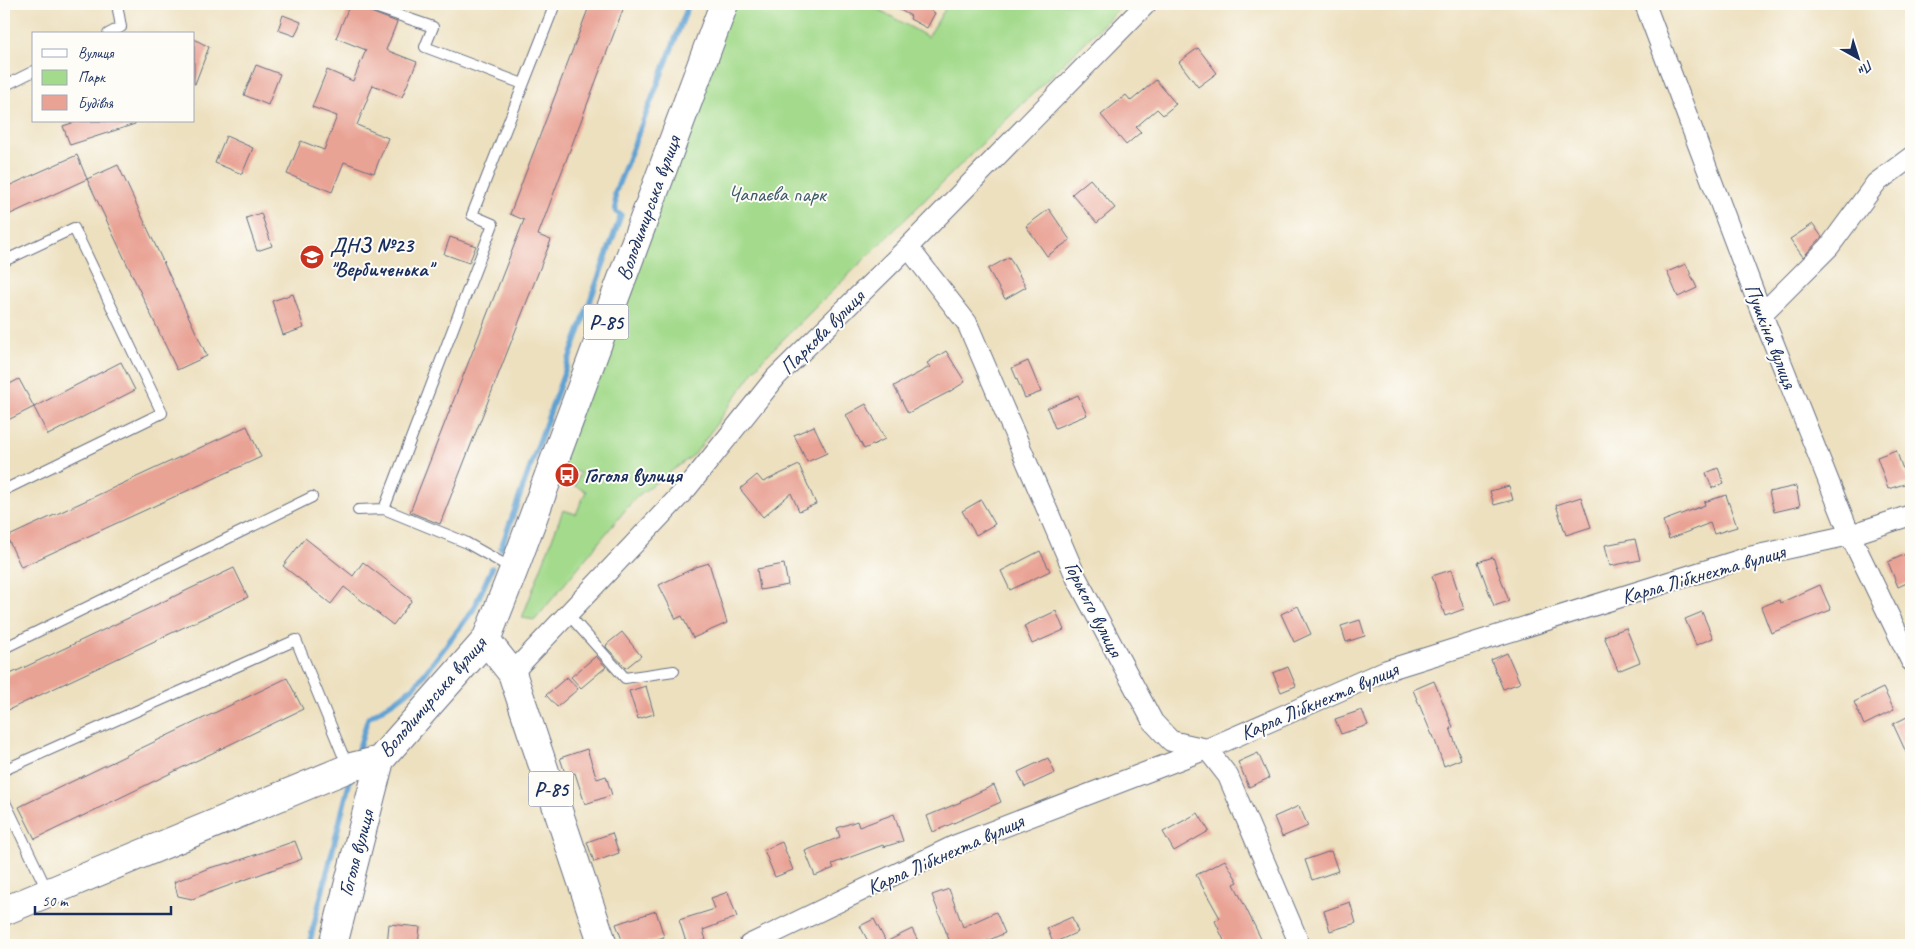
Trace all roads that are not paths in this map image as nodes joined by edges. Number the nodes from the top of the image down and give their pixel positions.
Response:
1 (117, 4) edge
2 (366, 4) edge
3 (555, 4) edge
4 (724, 4) edge
5 (1146, 4) edge
6 (1645, 4) edge
7 (112, 32) edge
8 (32, 72) edge
9 (523, 84) junction
10 (4, 86) edge
11 (1911, 157) edge
12 (908, 246) junction
13 (4, 261) edge
14 (1762, 314) junction
15 (4, 490) edge
16 (312, 497) dead end
17 (384, 509) junction
18 (358, 510) dead end
19 (1911, 515) edge
20 (1850, 536) junction
21 (514, 569) junction
22 (568, 614) junction
23 (486, 640) junction
24 (4, 648) edge
25 (1911, 661) edge
26 (674, 671) dead end
27 (512, 673) junction
28 (1207, 749) junction
29 (380, 760) junction
30 (351, 767) junction
31 (4, 770) edge
32 (4, 800) edge
33 (48, 893) junction
34 (4, 911) edge
35 (333, 945) edge
36 (603, 945) edge
37 (749, 945) edge
38 (1300, 945) edge

1 - 7 lane
2 - 9 lane
3 - 9 lane
4 - 21 main road, Володимирська вулиця / Р-85
5 - 12 street, Паркова вулиця
6 - 14 street, Пушкіна вулиця
8 - 10 lane
9 - 17 lane
11 - 14 street
12 - 22 street, Паркова вулиця
12 - 28 street, Горького вулиця
13 - 15 lane
14 - 20 street, Пушкіна вулиця
16 - 24 lane
17 - 18 lane
17 - 21 lane
19 - 20 street, Карла Лібкнехта вулиця
20 - 25 street, Пушкіна вулиця
20 - 28 street, Карла Лібкнехта вулиця
21 - 23 main road, Володимирська вулиця / Р-85
22 - 26 lane
22 - 27 street, Паркова вулиця
23 - 27 main road, Р-85
23 - 29 main road, Володимирська вулиця
27 - 36 main road, Р-85
28 - 37 street, Карла Лібкнехта вулиця
28 - 38 street
29 - 30 main road, Володимирська вулиця
29 - 35 main road, Гоголя вулиця
30 - 31 lane
30 - 33 main road, Володимирська вулиця
32 - 33 lane
33 - 34 main road, Володимирська вулиця

